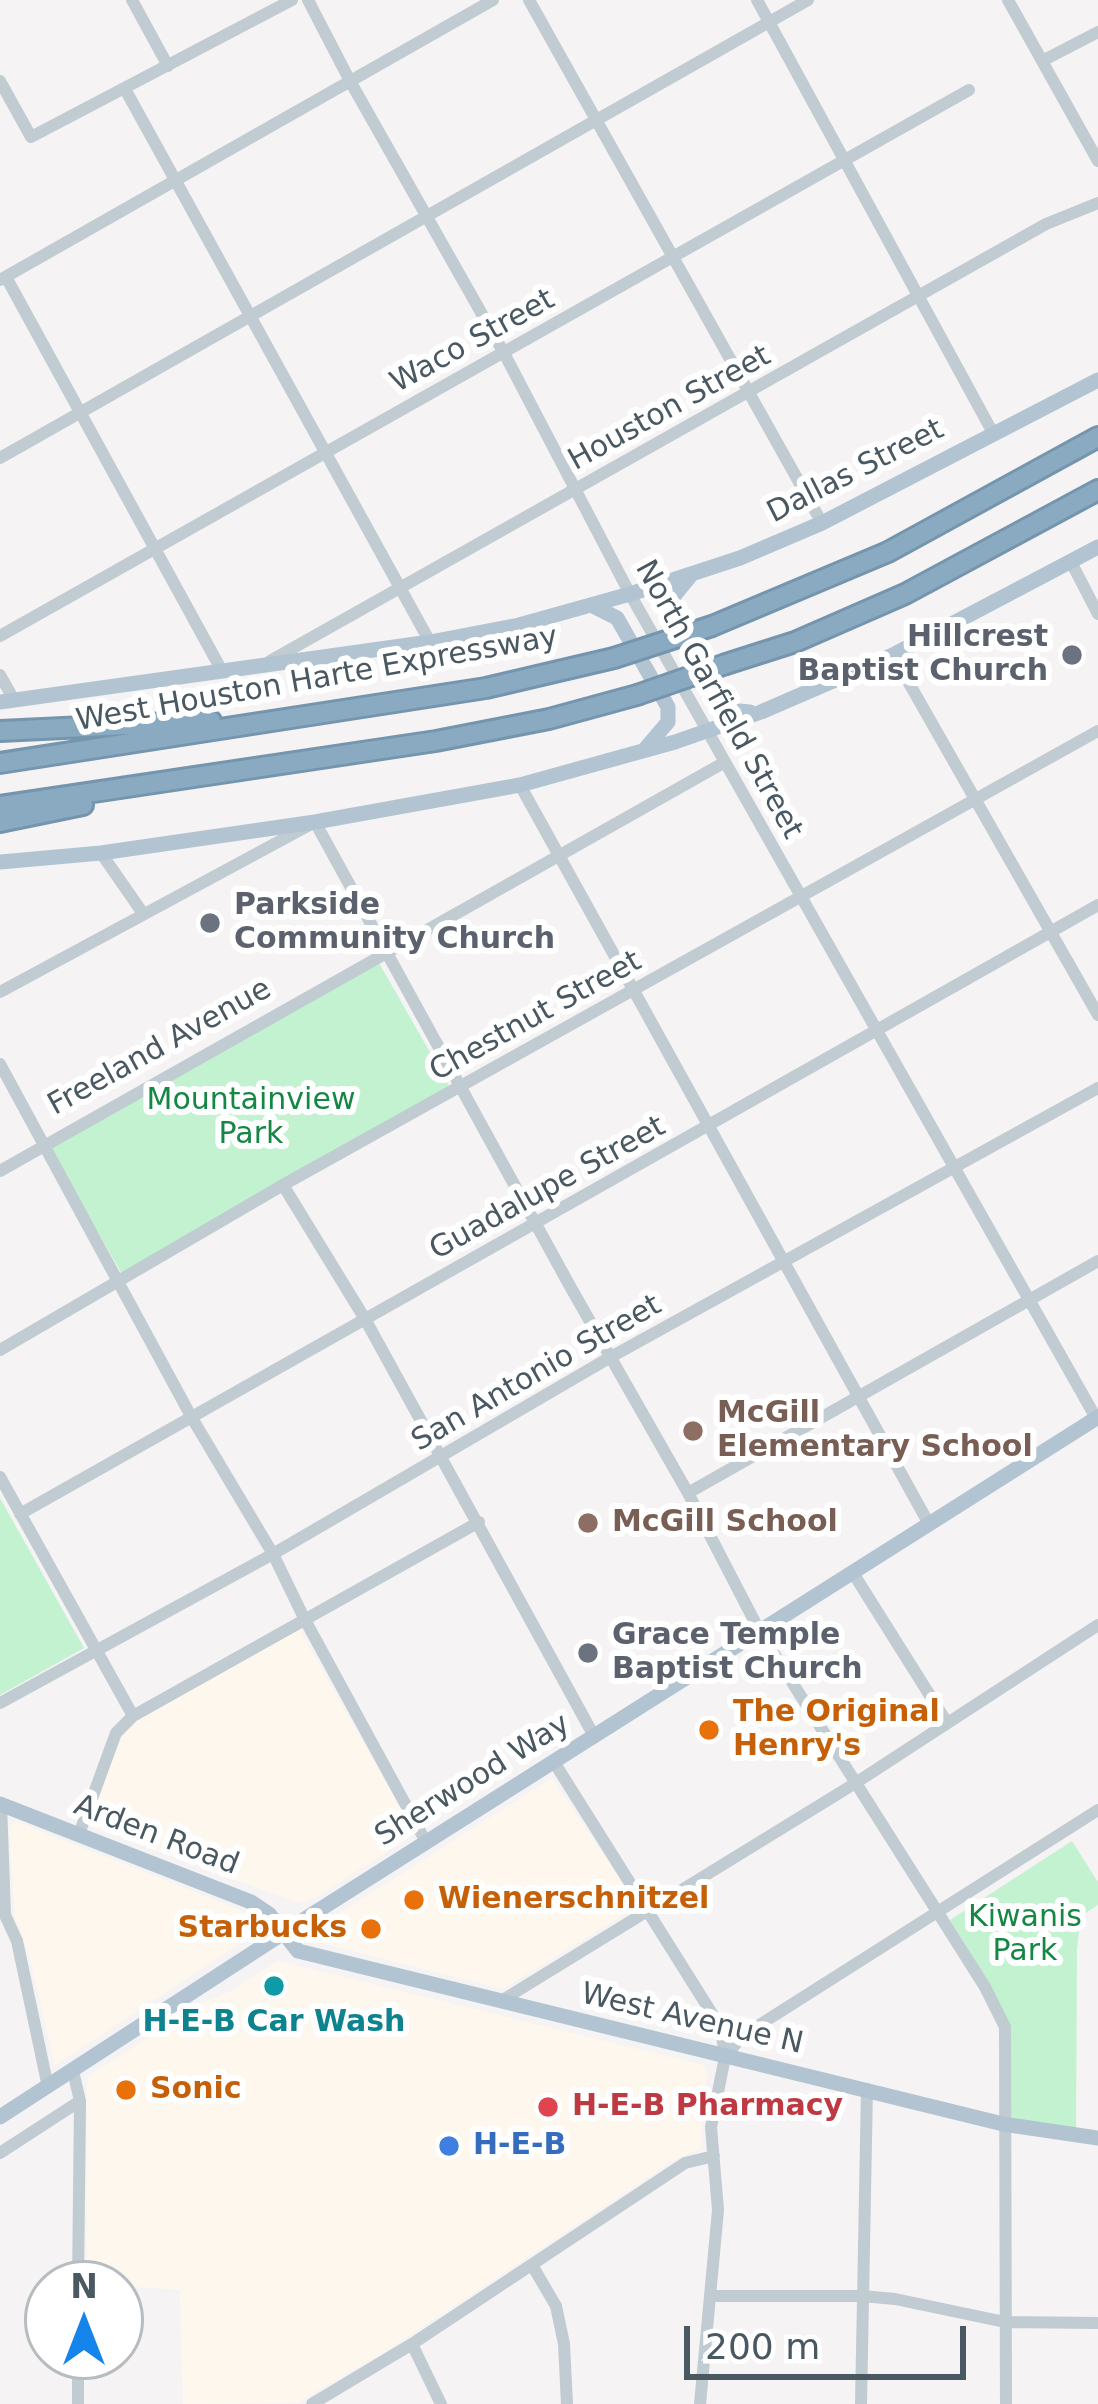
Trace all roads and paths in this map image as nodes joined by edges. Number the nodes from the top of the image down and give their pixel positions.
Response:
1 (132, 0) edge
2 (292, 0) edge
3 (308, 0) edge
4 (493, 0) edge
5 (529, 0) edge
6 (757, 0) edge
7 (808, 0) edge
8 (1008, 0) edge
9 (770, 23) junction
10 (1098, 32) edge
11 (1042, 61) junction
12 (168, 66) junction
13 (0, 81) edge
14 (350, 82) junction
15 (125, 89) junction
16 (969, 90) dead end
17 (597, 121) junction
18 (844, 160) junction
19 (1098, 160) edge
20 (178, 181) junction
21 (1098, 203) edge
22 (430, 217) junction
23 (672, 256) junction
24 (3, 278) edge
25 (918, 296) junction
26 (252, 314) junction
27 (504, 352) junction
28 (1098, 380) edge
29 (749, 393) junction
30 (80, 413) junction
31 (993, 433) junction
32 (1098, 434) edge
33 (327, 451) junction
34 (0, 458) edge
35 (573, 490) junction
36 (1098, 490) edge
37 (822, 523) junction
38 (1098, 547) edge
39 (158, 550) junction
40 (1071, 562) junction
41 (693, 573) junction
42 (400, 587) junction
43 (630, 594) junction
44 (591, 605) junction
45 (1098, 614) edge
46 (0, 636) edge
47 (430, 642) junction
48 (893, 655) junction
49 (268, 663) junction
50 (223, 671) junction
51 (0, 675) edge
52 (7, 701) edge
53 (761, 712) junction
54 (312, 718) junction
55 (707, 730) junction
56 (1098, 730) edge
57 (0, 731) edge
58 (643, 751) junction
59 (725, 762) junction
60 (0, 763) edge
61 (288, 764) junction
62 (520, 785) junction
63 (975, 798) junction
64 (0, 806) edge
65 (0, 822) edge
66 (316, 822) junction
67 (101, 853) junction
68 (558, 856) junction
69 (0, 862) edge
70 (801, 897) junction
71 (1098, 905) edge
72 (142, 912) junction
73 (1051, 933) junction
74 (386, 952) junction
75 (635, 990) junction
76 (0, 992) edge
77 (1098, 1015) edge
78 (876, 1030) junction
79 (0, 1064) edge
80 (460, 1088) junction
81 (1098, 1088) edge
82 (710, 1125) junction
83 (46, 1144) junction
84 (955, 1169) junction
85 (0, 1171) edge
86 (283, 1185) junction
87 (536, 1225) junction
88 (1098, 1261) edge
89 (785, 1262) junction
90 (119, 1280) junction
91 (1030, 1301) junction
92 (364, 1319) junction
93 (0, 1350) edge
94 (609, 1358) junction
95 (860, 1398) junction
96 (1097, 1417) edge
97 (193, 1418) junction
98 (440, 1456) junction
99 (0, 1477) edge
100 (688, 1493) junction
101 (20, 1514) junction
102 (479, 1522) junction
103 (928, 1524) junction
104 (273, 1554) junction
105 (854, 1573) junction
106 (304, 1618) junction
107 (1098, 1625) edge
108 (759, 1630) junction
109 (98, 1651) junction
110 (0, 1703) edge
111 (133, 1716) junction
112 (946, 1721) junction
113 (594, 1736) junction
114 (554, 1762) junction
115 (854, 1784) junction
116 (1, 1804) edge
117 (1098, 1810) edge
118 (79, 1834) junction
119 (426, 1842) junction
120 (647, 1908) junction
121 (937, 1912) junction
122 (283, 1933) junction
123 (501, 2001) junction
124 (725, 2056) junction
125 (73, 2071) junction
126 (48, 2086) junction
127 (867, 2089) junction
128 (80, 2101) junction
129 (0, 2117) edge
130 (1003, 2124) junction
131 (1098, 2138) edge
132 (0, 2152) edge
133 (714, 2156) junction
134 (78, 2260) edge
135 (532, 2265) junction
136 (711, 2296) junction
137 (862, 2296) junction
138 (1005, 2322) junction
139 (1098, 2323) edge
140 (412, 2344) junction
141 (312, 2404) edge
142 (441, 2404) edge
143 (567, 2404) edge
144 (700, 2404) edge
145 (861, 2404) edge
146 (1006, 2404) edge

1 - 12 street
2 - 12 street
3 - 14 street, North Garfield Street
4 - 14 street
5 - 17 street
6 - 9 street
7 - 9 street
8 - 11 street
9 - 17 street
9 - 18 street
10 - 11 street
11 - 19 street
12 - 15 street
13 - 15 street
14 - 20 street
14 - 22 street, North Garfield Street
15 - 20 street
16 - 18 street, Waco Street
17 - 22 street
17 - 23 street
18 - 23 street, Waco Street
18 - 25 street
20 - 24 street
20 - 26 street
21 - 25 street, Houston Street
22 - 26 street
22 - 27 street, North Garfield Street
23 - 27 street, Waco Street
23 - 29 street
24 - 30 street
25 - 29 street, Houston Street
25 - 31 street
26 - 30 street
26 - 33 street
27 - 33 street, Waco Street
27 - 35 street, North Garfield Street
28 - 31 main road, Dallas Street
29 - 35 street, Houston Street
29 - 37 street
30 - 34 street
30 - 39 street
31 - 37 main road, Dallas Street
32 - 54 highway, West Houston Harte Expressway, bridge
33 - 39 street, Waco Street
33 - 42 street
35 - 42 street, Houston Street
35 - 43 street, North Garfield Street
36 - 61 highway, bridge
37 - 41 main road, Dallas Street
38 - 40 main road
39 - 46 street, Waco Street
39 - 50 street
40 - 45 street
40 - 48 main road
41 - 43 main road, Dallas Street
41 - 53 main road
42 - 47 street
42 - 49 street, Houston Street
43 - 44 main road, Dallas Street
43 - 55 street, North Garfield Street
44 - 47 main road, Dallas Street
44 - 58 main road
47 - 49 main road, Dallas Street
48 - 53 main road
48 - 63 street
49 - 50 main road, Dallas Street
50 - 52 main road, Dallas Street
51 - 52 street
53 - 55 main road
54 - 57 highway
54 - 60 highway, West Houston Harte Expressway
55 - 58 main road
55 - 59 street, North Garfield Street
56 - 63 street, Chestnut Street
58 - 62 main road
59 - 68 street, Freeland Avenue
59 - 70 street, North Garfield Street
61 - 64 highway
61 - 65 highway
62 - 66 main road
62 - 68 street
63 - 70 street, Chestnut Street
63 - 73 street
66 - 67 main road
66 - 72 street
66 - 74 street
67 - 69 main road
67 - 72 street
68 - 74 street, Freeland Avenue
68 - 75 street
70 - 75 street, Chestnut Street
70 - 78 street, North Garfield Street
71 - 73 street, Guadalupe Street
72 - 76 street
73 - 77 street
73 - 78 street, Guadalupe Street
74 - 80 street
74 - 83 street, Freeland Avenue
75 - 80 street, Chestnut Street
75 - 82 street
78 - 82 street, Guadalupe Street
78 - 84 street, North Garfield Street
79 - 83 street
80 - 86 street, Chestnut Street
80 - 87 street
81 - 84 street, San Antonio Street
82 - 87 street, Guadalupe Street
82 - 89 street
83 - 85 street, Freeland Avenue
83 - 90 street
84 - 89 street, San Antonio Street
84 - 91 street, North Garfield Street
86 - 90 street, Chestnut Street
86 - 92 street
87 - 92 street, Guadalupe Street
87 - 94 street
88 - 91 street
89 - 94 street, San Antonio Street
89 - 95 street
90 - 93 street, Chestnut Street
90 - 97 street
91 - 95 street
91 - 96 street, North Garfield Street
92 - 97 street, Guadalupe Street
92 - 98 street
94 - 98 street, San Antonio Street
94 - 100 street
95 - 100 street
95 - 103 street
96 - 103 main road, Sherwood Way
97 - 101 street, Guadalupe Street
97 - 104 street
98 - 102 street
98 - 104 street, San Antonio Street
99 - 101 street
100 - 108 street
101 - 109 street
102 - 106 street
102 - 113 street
103 - 105 main road, Sherwood Way
104 - 106 street
104 - 109 street, San Antonio Street
105 - 108 main road, Sherwood Way
105 - 112 street
106 - 111 street
106 - 119 street
107 - 112 street
108 - 113 main road, Sherwood Way
108 - 115 street
109 - 110 street, San Antonio Street
109 - 111 street
111 - 118 street
112 - 115 street
113 - 114 main road, Sherwood Way
114 - 119 main road, Sherwood Way
114 - 120 street
115 - 120 street
115 - 121 street
116 - 118 main road, Arden Road
116 - 126 street
117 - 121 street
118 - 122 main road, Arden Road
119 - 122 main road, Sherwood Way
120 - 123 street
120 - 124 street
121 - 124 street
121 - 130 street
122 - 123 main road, West Avenue N
122 - 125 main road, Sherwood Way
123 - 124 main road, West Avenue N
124 - 127 main road, West Avenue N
124 - 133 street
125 - 126 main road, Sherwood Way
125 - 128 street
126 - 129 main road, Sherwood Way
127 - 130 main road, West Avenue N
127 - 137 street
128 - 132 street
128 - 134 street
130 - 131 main road, West Avenue N
130 - 138 street
133 - 135 street
133 - 136 street
135 - 140 street
135 - 143 street
136 - 137 street
136 - 144 street
137 - 138 street
137 - 145 street
138 - 139 street
138 - 146 street
140 - 141 street
140 - 142 street

